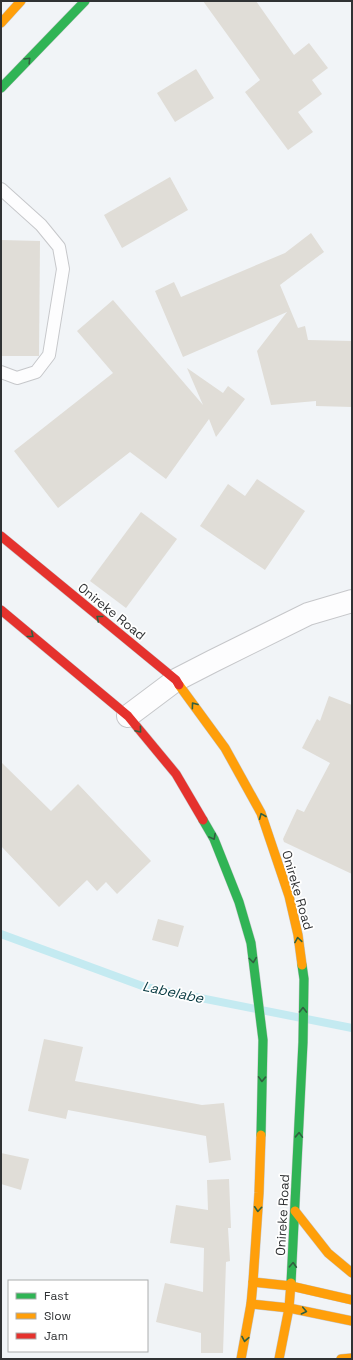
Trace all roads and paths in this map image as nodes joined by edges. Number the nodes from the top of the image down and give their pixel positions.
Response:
1 (22, 1) edge
2 (84, 1) edge
3 (1, 23) edge
4 (1, 88) edge
5 (1, 189) edge
6 (1, 372) edge
7 (1, 536) edge
8 (352, 601) edge
9 (1, 610) edge
10 (176, 680) junction
11 (128, 716) junction
12 (295, 1211) junction
13 (352, 1273) edge
14 (253, 1282) junction
15 (291, 1286) junction
16 (352, 1300) edge
17 (251, 1304) junction
18 (289, 1308) junction
19 (352, 1321) edge
20 (352, 1358) edge
21 (241, 1359) edge
22 (279, 1359) edge
23 (341, 1359) edge

1 - 3 main road
4 -> 2 main road
5 - 6 lane
10 -> 7 main road, Onireke Road
8 - 10 street
9 -> 11 main road, Onireke Road
10 - 11 street
12 -> 10 main road, Onireke Road
11 -> 14 main road, Onireke Road
12 - 13 main road
15 -> 12 main road, Onireke Road
14 - 15 main road
14 - 17 main road, Onireke Road
15 - 16 main road
15 - 18 main road, Onireke Road
17 - 18 main road
17 -> 21 main road, Onireke Road
18 -> 19 main road
18 - 22 main road, Onireke Road
20 - 23 main road

